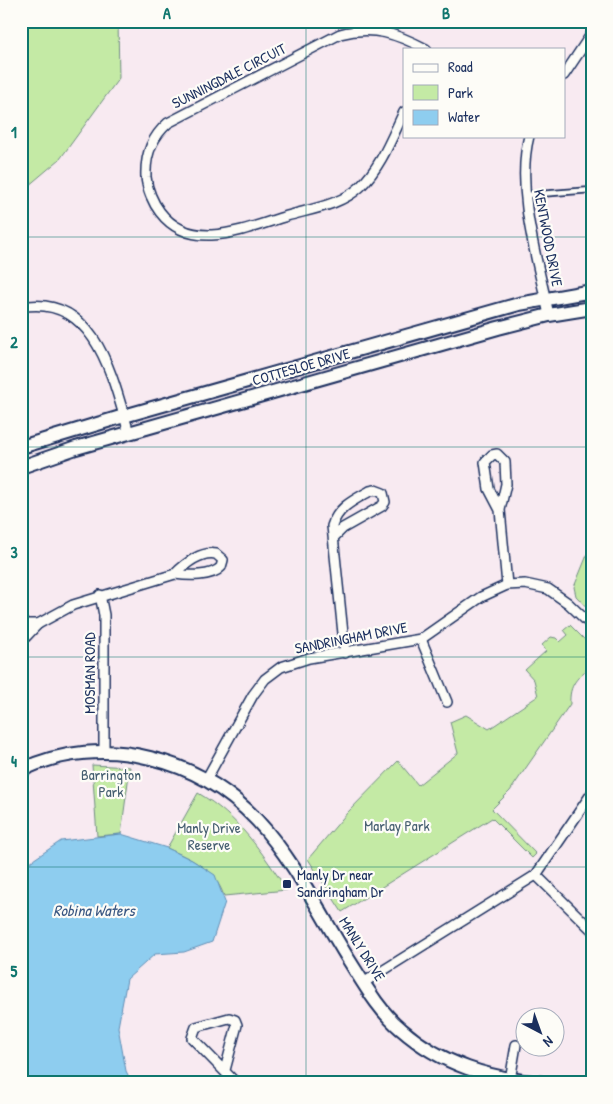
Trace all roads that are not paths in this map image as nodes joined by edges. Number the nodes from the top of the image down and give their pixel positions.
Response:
1 (592, 33) edge
2 (424, 48) edge
3 (566, 72) edge
4 (403, 114) edge
5 (529, 138) edge
6 (592, 190) edge
7 (525, 195) junction
8 (592, 291) edge
9 (546, 297) junction
10 (21, 306) edge
11 (592, 308) edge
12 (549, 315) junction
13 (124, 416) junction
14 (129, 433) junction
15 (21, 447) edge
16 (21, 467) edge
17 (500, 510) junction
18 (334, 537) junction
19 (175, 574) junction
20 (507, 585) junction
21 (100, 595) junction
22 (21, 624) edge
23 (38, 624) junction
24 (592, 626) edge
25 (421, 639) junction
26 (21, 642) edge
27 (345, 652) junction
28 (447, 702) dead end
29 (104, 751) junction
30 (21, 770) edge
31 (207, 778) junction
32 (592, 793) edge
33 (536, 875) junction
34 (592, 930) edge
35 (363, 983) junction
36 (516, 1045) dead end
37 (225, 1070) junction
38 (514, 1081) edge
39 (236, 1083) edge
40 (543, 1083) edge

1 - 3 street
2 - 4 street, SUNNINGDALE CIRCUIT
5 - 7 street, KENTWOOD DRIVE
6 - 7 lane
7 - 9 street, KENTWOOD DRIVE
8 - 9 main road, COTTESLOE DRIVE
9 - 12 street, KENTWOOD DRIVE
9 - 13 main road, COTTESLOE DRIVE
10 - 13 street
11 - 12 main road, COTTESLOE DRIVE
12 - 14 main road, COTTESLOE DRIVE
13 - 14 street
13 - 15 main road, COTTESLOE DRIVE
14 - 16 main road, COTTESLOE DRIVE
17 - 17 street
17 - 20 street
18 - 18 street
18 - 27 street
19 - 19 street
19 - 21 street
20 - 24 street, SANDRINGHAM DRIVE
20 - 25 street, SANDRINGHAM DRIVE
21 - 23 street
21 - 29 street, MOSMAN ROAD
22 - 23 street
23 - 26 street
25 - 27 street, SANDRINGHAM DRIVE
25 - 28 street
27 - 31 street, SANDRINGHAM DRIVE
29 - 30 main road, MANLY DRIVE
29 - 31 main road, MANLY DRIVE
31 - 35 main road, MANLY DRIVE
32 - 33 street
33 - 34 street
33 - 35 street
35 - 38 main road, MANLY DRIVE
36 - 38 street
37 - 37 street
37 - 39 street
38 - 40 main road, MANLY DRIVE

